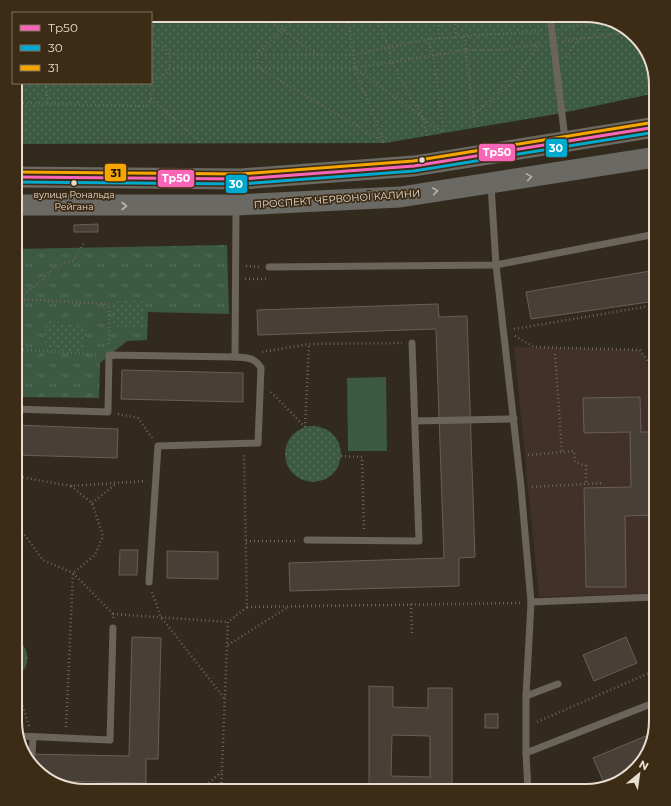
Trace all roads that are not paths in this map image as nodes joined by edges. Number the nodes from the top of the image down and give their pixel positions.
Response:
1 (551, 22) edge
2 (649, 129) edge
3 (565, 142) junction
4 (649, 158) edge
5 (22, 177) edge
6 (491, 183) junction
7 (22, 205) edge
8 (236, 205) junction
9 (649, 235) edge
10 (496, 265) junction
11 (269, 267) road end
12 (412, 343) road end
13 (236, 356) junction
14 (22, 409) edge
15 (514, 419) junction
16 (414, 421) junction
17 (307, 540) road end
18 (149, 582) road end
19 (649, 597) edge
20 (531, 602) junction
21 (113, 628) road end
22 (558, 684) dead end
23 (526, 696) junction
24 (649, 705) edge
25 (24, 736) edge
26 (32, 737) junction
27 (526, 752) junction
28 (32, 754) dead end
29 (528, 784) edge

1 - 3 lane
2 - 3 main road
3 - 5 main road
6 -> 4 main road, ПРОСПЕКТ ЧЕРВОНОЇ КАЛИНИ
8 -> 6 main road, ПРОСПЕКТ ЧЕРВОНОЇ КАЛИНИ
6 - 10 lane
7 -> 8 main road, ПРОСПЕКТ ЧЕРВОНОЇ КАЛИНИ
8 - 13 lane
9 - 10 lane
10 - 11 lane
10 - 15 lane
12 - 16 lane
13 - 14 lane
13 - 18 lane
15 - 16 lane
15 - 20 lane
16 - 17 lane
19 - 20 lane
20 - 23 lane
21 - 26 lane
22 - 23 lane
23 - 27 lane
24 - 27 lane
25 - 26 lane
26 - 28 lane
27 - 29 lane

